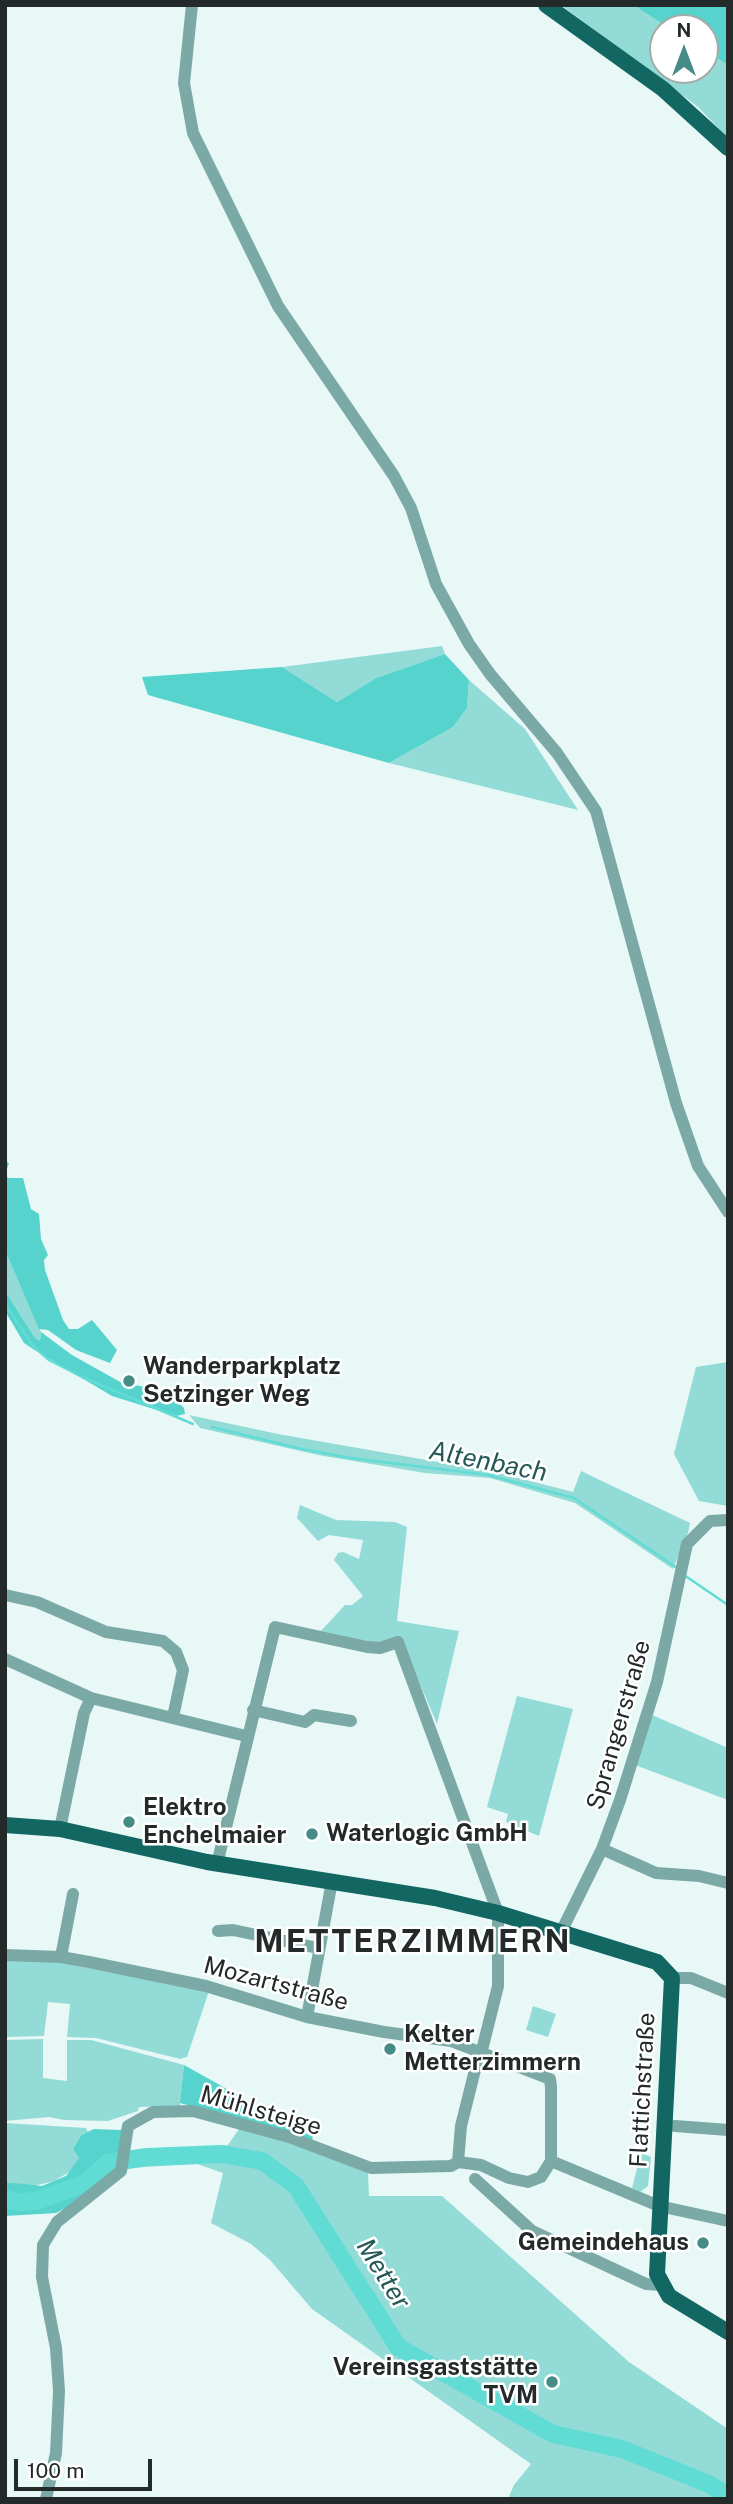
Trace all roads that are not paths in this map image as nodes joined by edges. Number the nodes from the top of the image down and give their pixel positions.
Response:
1 (192, 5) edge
2 (546, 5) edge
3 (728, 148) edge
4 (728, 1212) edge
5 (728, 1520) edge
6 (5, 1595) edge
7 (5, 1659) edge
8 (91, 1698) junction
9 (253, 1710) junction
10 (173, 1717) junction
11 (351, 1721) dead end
12 (246, 1736) junction
13 (5, 1825) edge
14 (60, 1829) junction
15 (602, 1849) junction
16 (217, 1864) junction
17 (332, 1881) junction
18 (728, 1882) edge
19 (73, 1894) dead end
20 (498, 1913) junction
21 (218, 1931) dead end
22 (561, 1932) junction
23 (318, 1948) junction
24 (5, 1955) edge
25 (61, 1957) junction
26 (672, 1978) junction
27 (728, 1993) edge
28 (307, 2017) junction
29 (481, 2050) junction
30 (674, 2126) dead end
31 (728, 2130) edge
32 (551, 2161) junction
33 (458, 2162) junction
34 (475, 2179) dead end
35 (659, 2206) junction
36 (728, 2221) edge
37 (661, 2284) junction
38 (728, 2332) edge
39 (46, 2499) edge

1 - 4 street
2 - 3 main road
5 - 15 street, Sprangerstraße
6 - 10 street
7 - 8 street
8 - 10 street
8 - 14 street
9 - 11 street
9 - 12 street
9 - 20 street
10 - 12 street
12 - 16 street
13 - 14 main road
14 - 16 main road
15 - 18 street
15 - 22 street, Sprangerstraße
16 - 17 main road
17 - 20 main road
17 - 23 street
19 - 25 street
20 - 22 main road
20 - 29 street
21 - 23 street
22 - 26 main road
23 - 28 street
24 - 25 street, Mozartstraße
25 - 28 street, Mozartstraße
26 - 27 street
26 - 35 main road, Flattichstraße
28 - 29 street, Mozartstraße
29 - 32 street, Mozartstraße
29 - 33 street
30 - 31 street
32 - 33 street
32 - 35 street
33 - 39 street, Mühlsteige
34 - 37 street
35 - 36 street
35 - 37 main road, Flattichstraße
37 - 38 main road

